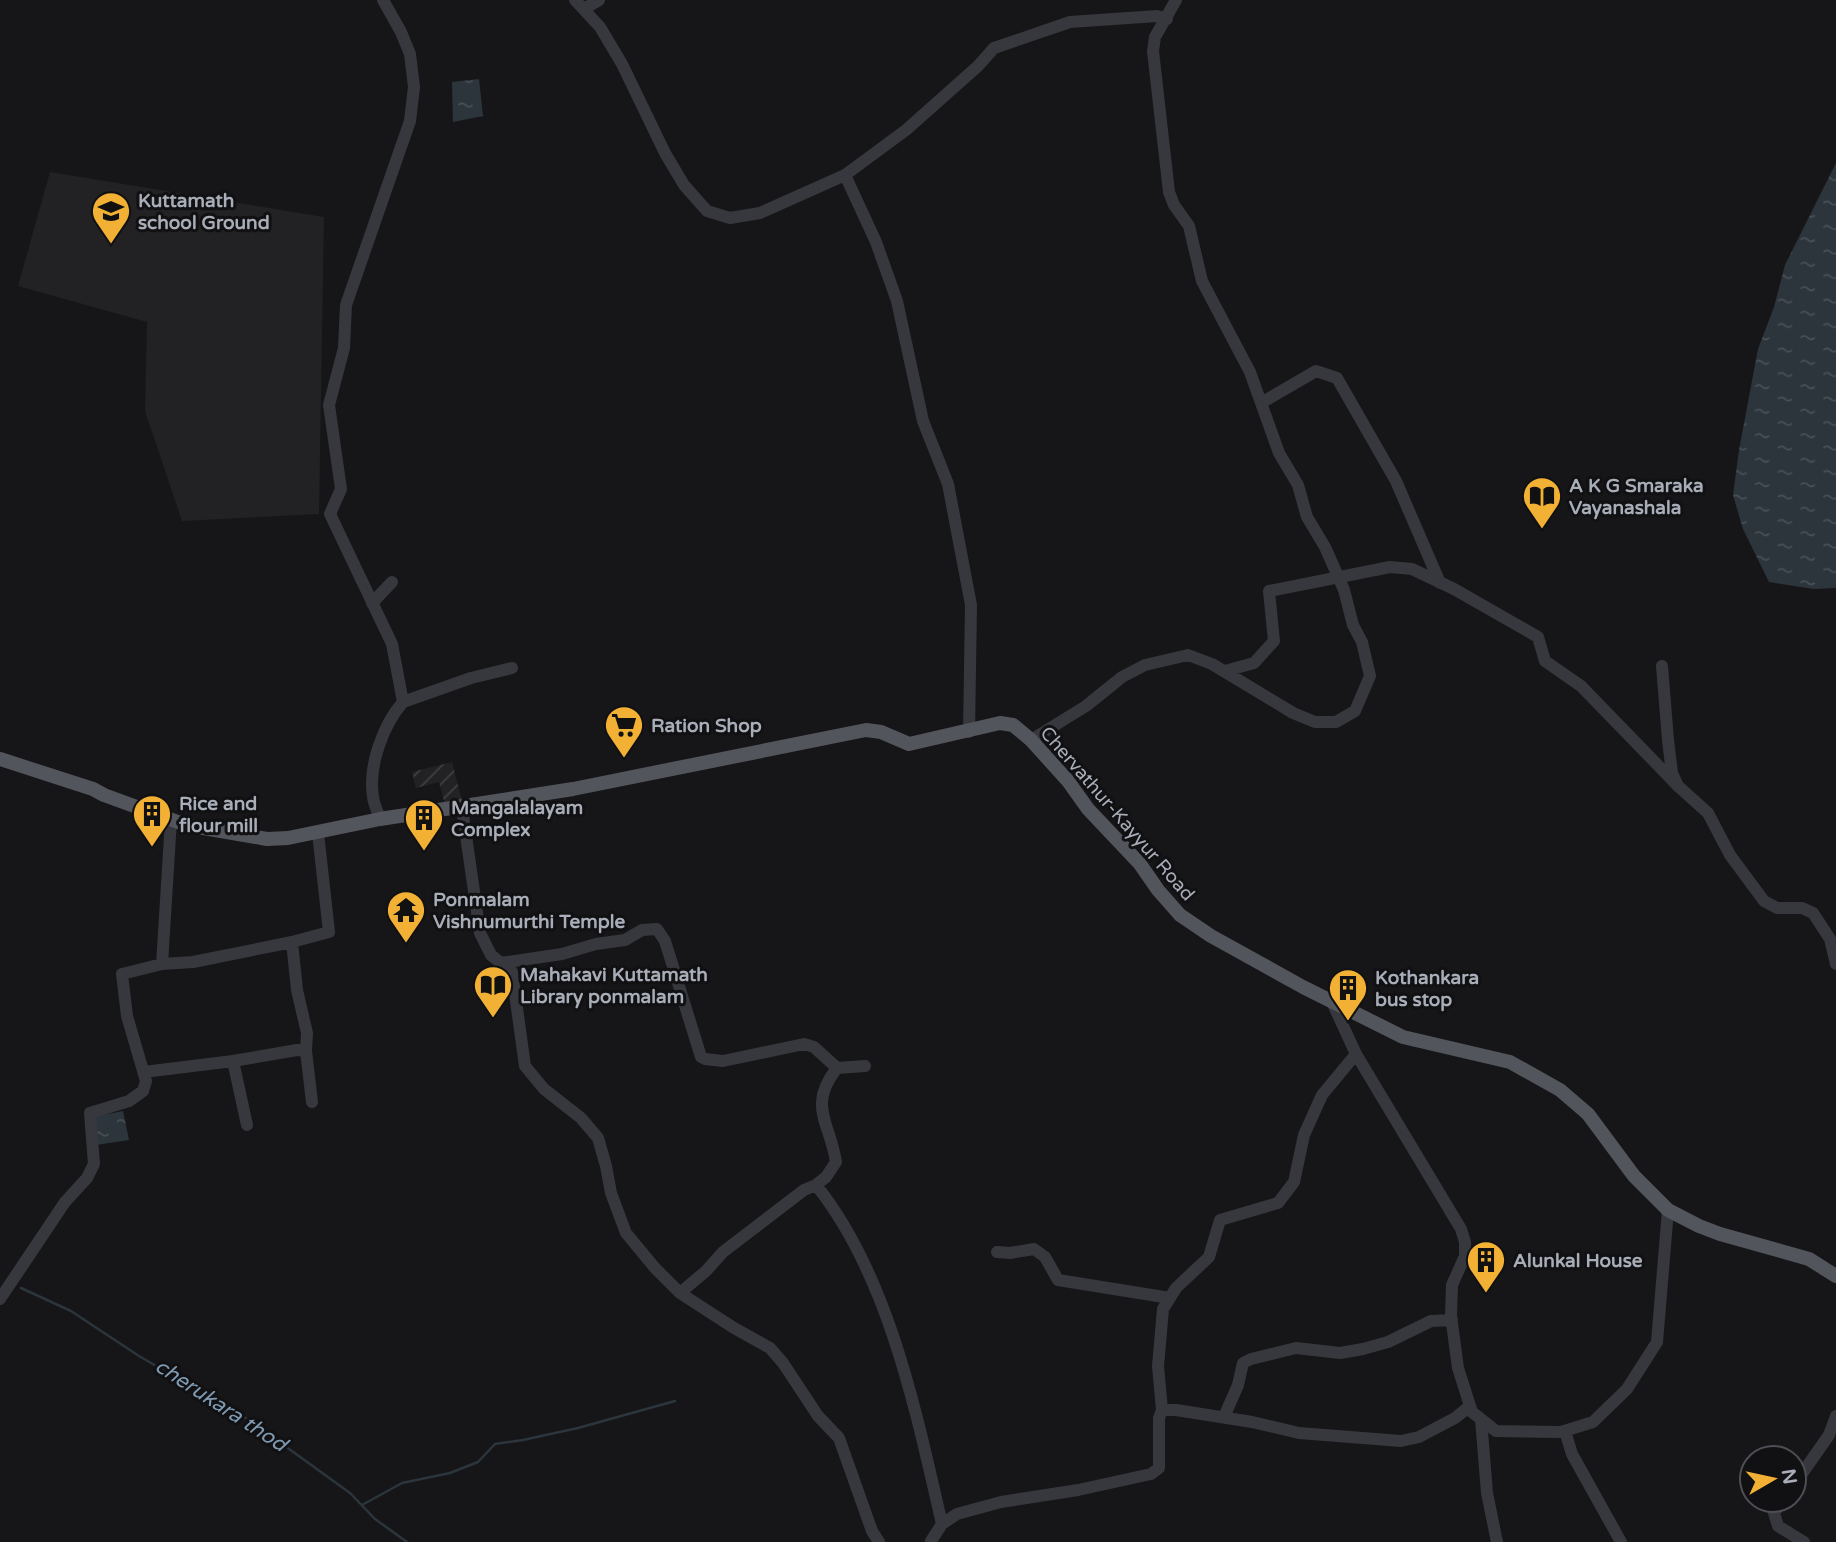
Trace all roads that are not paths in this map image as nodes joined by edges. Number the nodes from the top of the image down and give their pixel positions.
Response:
1 (383, 0) edge
2 (600, 0) edge
3 (1176, 0) edge
4 (580, 5) edge
5 (1167, 19) junction
6 (845, 175) junction
7 (1261, 403) junction
8 (1338, 578) junction
9 (392, 582) dead end
10 (1440, 583) junction
11 (372, 603) junction
12 (1662, 666) dead end
13 (512, 668) dead end
14 (1225, 671) junction
15 (403, 702) junction
16 (969, 732) junction
17 (1031, 740) junction
18 (0, 759) edge
19 (1678, 786) junction
20 (462, 808) junction
21 (380, 819) junction
22 (171, 820) junction
23 (318, 833) junction
24 (292, 942) junction
25 (501, 963) junction
26 (162, 964) junction
27 (1836, 964) edge
28 (1332, 1002) junction
29 (306, 1051) junction
30 (1356, 1054) junction
31 (233, 1061) junction
32 (865, 1066) dead end
33 (837, 1068) junction
34 (145, 1072) junction
35 (312, 1102) dead end
36 (247, 1125) dead end
37 (816, 1185) junction
38 (1668, 1210) junction
39 (997, 1252) dead end
40 (1836, 1276) edge
41 (680, 1293) junction
42 (3, 1294) edge
43 (1170, 1298) junction
44 (1452, 1320) junction
45 (1470, 1406) junction
46 (1162, 1410) junction
47 (1836, 1416) edge
48 (1224, 1417) junction
49 (1481, 1419) junction
50 (1564, 1431) junction
51 (1808, 1465) edge
52 (1774, 1514) edge
53 (942, 1524) junction
54 (879, 1542) edge
55 (920, 1542) edge
56 (932, 1542) edge
57 (1497, 1542) edge
58 (1621, 1542) edge
59 (1804, 1542) edge

1 - 11 street
2 - 4 street
3 - 5 street
4 - 6 street
5 - 6 street
5 - 7 street
6 - 16 street
7 - 8 street
7 - 10 street
8 - 10 street
8 - 14 street
8 - 14 street
9 - 11 street
10 - 19 street
11 - 15 street
12 - 19 street
13 - 15 street
14 - 17 street
15 - 21 street
16 - 17 main road, Chervathur-Kayyur Road
16 - 20 main road, Chervathur-Kayyur Road
17 - 28 main road, Chervathur-Kayyur Road
18 - 22 main road, Chervathur-Kayyur Road
19 - 27 street
20 - 21 main road, Chervathur-Kayyur Road
20 - 25 street
21 - 23 main road, Chervathur-Kayyur Road
22 - 23 main road, Chervathur-Kayyur Road
22 - 26 street
23 - 24 street
24 - 26 street
24 - 29 street
25 - 33 street
25 - 41 street
26 - 34 street
28 - 30 street
28 - 38 main road, Chervathur-Kayyur Road
29 - 31 street
29 - 35 street
30 - 43 street
30 - 44 street
31 - 34 street
31 - 36 street
32 - 33 street
33 - 37 street
34 - 42 street
37 - 41 street
37 - 53 street
38 - 40 main road, Chervathur-Kayyur Road
38 - 50 street
39 - 43 street
41 - 54 street
43 - 46 street
44 - 45 street
44 - 48 street
45 - 48 street
45 - 49 street
46 - 48 street
46 - 53 street
47 - 51 street
49 - 50 street
49 - 57 street
50 - 58 street
52 - 59 street
53 - 56 street
55 - 56 street

